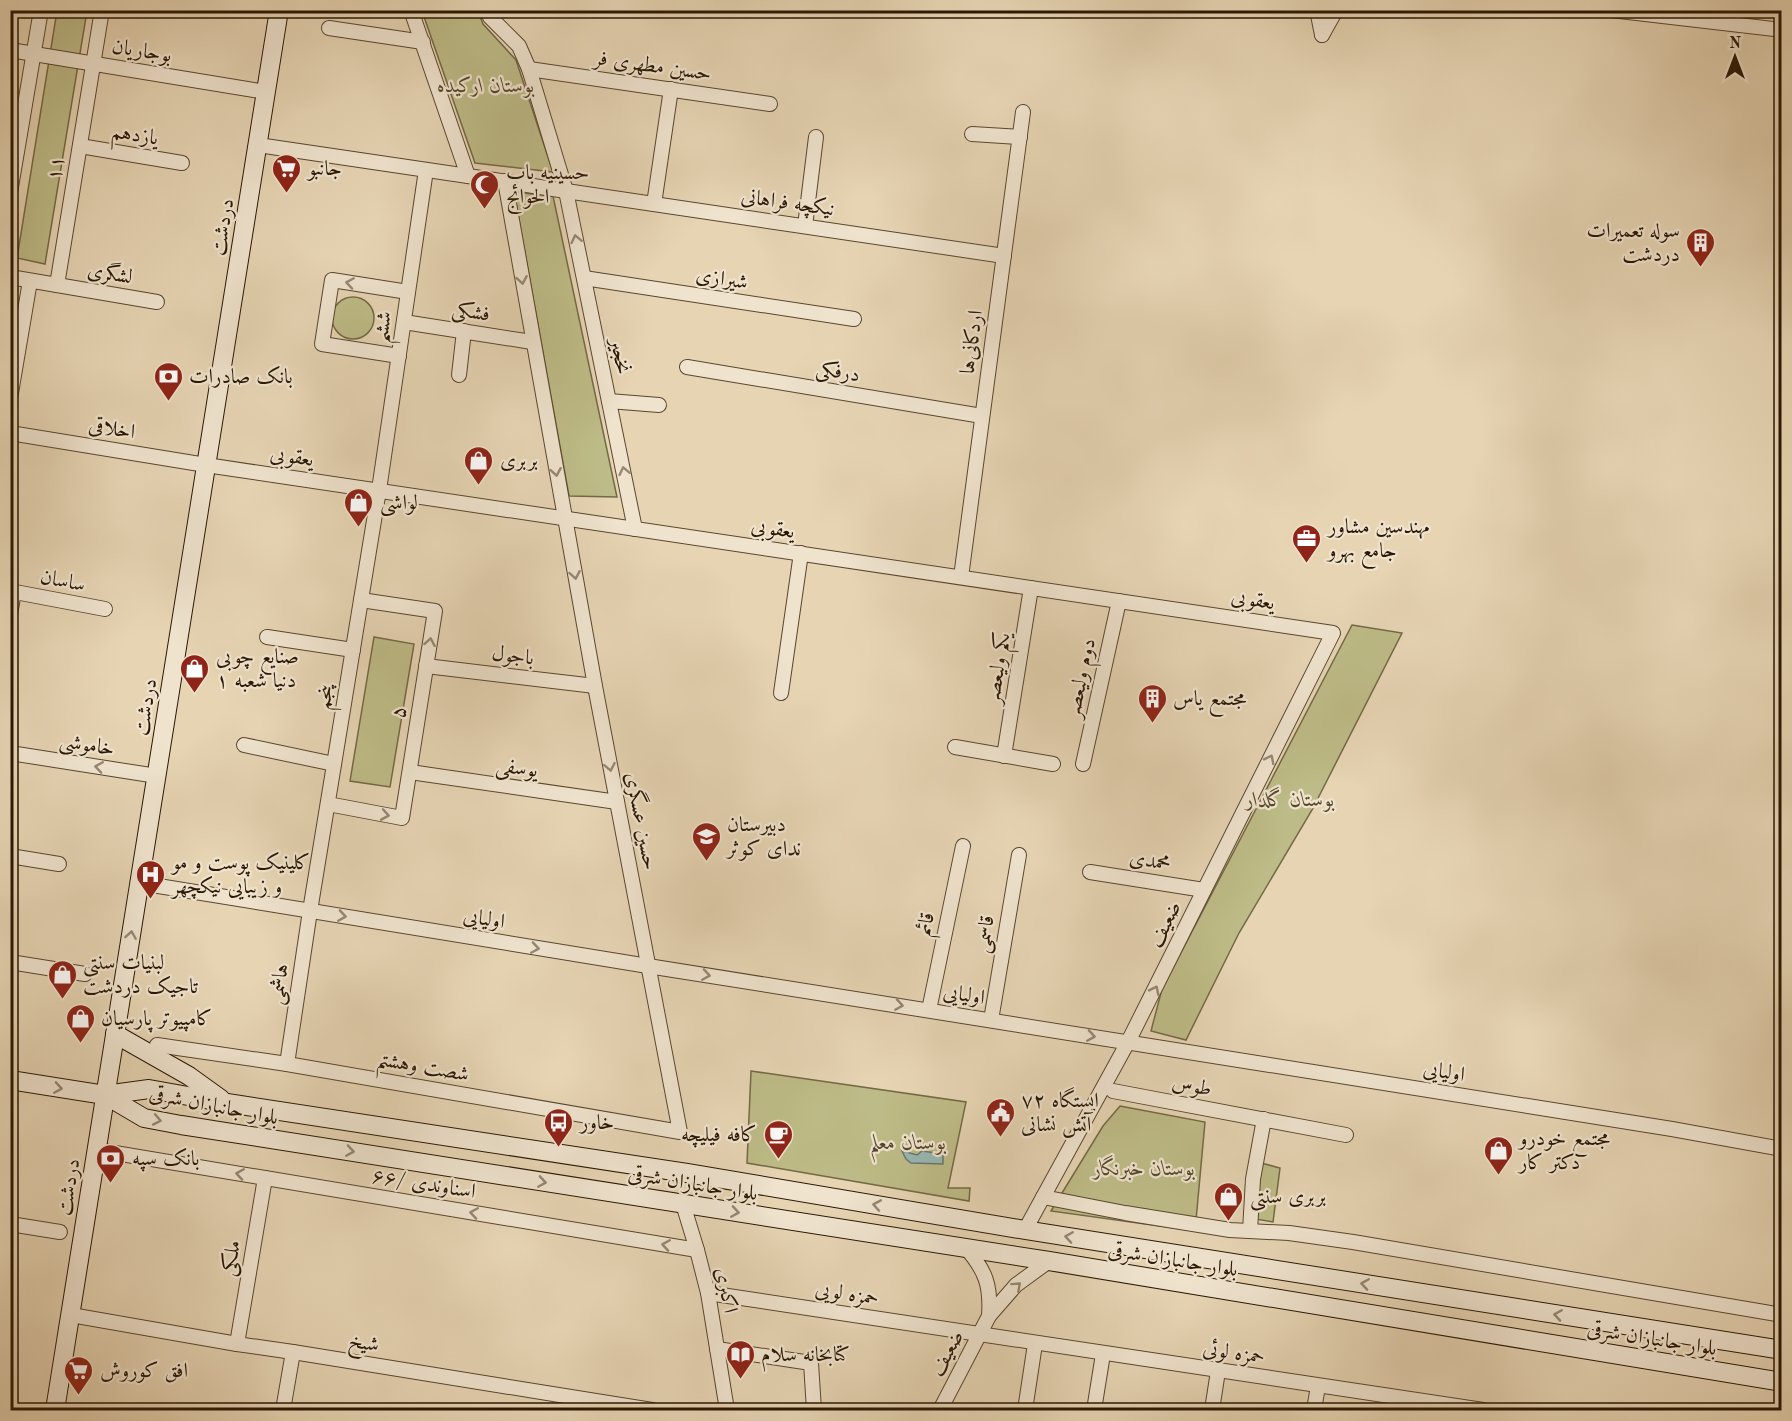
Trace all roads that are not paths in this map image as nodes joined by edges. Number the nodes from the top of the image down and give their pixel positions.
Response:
1 (41, 10) edge
2 (102, 10) edge
3 (279, 10) edge
4 (411, 10) edge
5 (488, 10) edge
6 (1317, 10) edge
7 (1336, 10) edge
8 (1611, 10) edge
9 (1696, 15) edge
10 (329, 28) dead end
11 (1782, 30) edge
12 (423, 42) junction
13 (10, 50) edge
14 (34, 54) junction
15 (93, 63) junction
16 (529, 69) junction
17 (671, 89) junction
18 (266, 92) junction
19 (770, 104) dead end
20 (1023, 112) dead end
21 (972, 134) dead end
22 (816, 137) dead end
23 (1020, 137) junction
24 (15, 139) edge
25 (258, 145) junction
26 (80, 146) junction
27 (182, 163) dead end
28 (426, 170) junction
29 (468, 176) junction
30 (505, 182) junction
31 (566, 191) junction
32 (10, 193) edge
33 (654, 204) junction
34 (805, 226) junction
35 (1004, 256) junction
36 (10, 278) edge
37 (584, 278) junction
38 (30, 281) junction
39 (57, 285) junction
40 (408, 292) junction
41 (157, 302) dead end
42 (855, 319) dead end
43 (404, 322) junction
44 (464, 331) junction
45 (532, 342) junction
46 (399, 356) junction
47 (687, 367) dead end
48 (459, 375) dead end
49 (10, 399) edge
50 (609, 401) junction
51 (659, 405) dead end
52 (982, 416) junction
53 (10, 434) edge
54 (207, 465) junction
55 (378, 490) junction
56 (564, 518) junction
57 (635, 529) junction
58 (801, 553) junction
59 (961, 577) junction
60 (1031, 588) junction
61 (12, 592) edge
62 (361, 600) junction
63 (1119, 601) junction
64 (105, 609) dead end
65 (10, 614) edge
66 (1333, 633) joint
67 (267, 636) dead end
68 (353, 650) junction
69 (426, 666) junction
70 (595, 686) junction
71 (781, 693) dead end
72 (244, 745) dead end
73 (955, 747) dead end
74 (10, 753) edge
75 (1004, 756) junction
76 (334, 764) junction
77 (1053, 764) dead end
78 (1083, 764) dead end
79 (410, 772) junction
80 (157, 776) junction
81 (617, 802) junction
82 (328, 804) junction
83 (963, 846) dead end
84 (1019, 855) dead end
85 (10, 856) edge
86 (59, 864) dead end
87 (1090, 872) dead end
88 (140, 883) junction
89 (1204, 890) junction
90 (310, 910) junction
91 (10, 962) edge
92 (648, 966) junction
93 (85, 974) dead end
94 (929, 1010) junction
95 (991, 1020) junction
96 (115, 1034) junction
97 (1128, 1042) junction
98 (157, 1045) dead end
99 (287, 1064) junction
100 (10, 1080) edge
101 (1113, 1091) dead end
102 (105, 1095) junction
103 (227, 1103) junction
104 (1264, 1119) junction
105 (680, 1132) joint
106 (1346, 1135) dead end
107 (1782, 1149) edge
108 (97, 1150) junction
109 (265, 1178) junction
110 (1043, 1197) junction
111 (683, 1204) junction
112 (10, 1224) edge
113 (1025, 1230) junction
114 (1250, 1231) junction
115 (60, 1232) dead end
116 (966, 1248) junction
117 (697, 1250) junction
118 (1049, 1261) junction
119 (708, 1293) junction
120 (70, 1315) junction
121 (1782, 1315) edge
122 (989, 1316) junction
123 (980, 1335) junction
124 (237, 1344) junction
125 (1035, 1344) junction
126 (717, 1349) junction
127 (1782, 1350) edge
128 (293, 1352) junction
129 (1102, 1354) junction
130 (1218, 1371) junction
131 (1782, 1382) edge
132 (1318, 1386) junction
133 (55, 1410) edge
134 (284, 1410) edge
135 (652, 1410) edge
136 (727, 1410) edge
137 (814, 1410) edge
138 (940, 1410) edge
139 (1025, 1410) edge
140 (1094, 1410) edge
141 (1212, 1410) edge
142 (1314, 1410) edge
143 (1483, 1410) edge

1 - 14 street, ۱۱
2 - 15 street, ۱۱
3 - 18 main road, دردشت
4 - 12 street
5 - 16 street, نخجیر
6 - 7 street
8 - 9 street
9 - 11 street
10 - 12 street
12 - 29 street
13 - 14 street, بوجاریان
14 - 15 street, بوجاریان
14 - 24 street, ۱۱
15 - 18 street, بوجاریان
15 - 26 street, ۱۱
16 - 17 street, حسین مطهری فر
16 - 31 street, نخجیر
17 - 19 street, حسین مطهری فر
17 - 33 street
18 - 25 main road, دردشت
20 - 23 street, اردکانی‌ها
21 - 23 street
22 - 34 street
23 - 35 street, اردکانی‌ها
24 - 32 street, ۱۱
25 - 28 street
25 - 54 main road, دردشت
26 - 27 street, یازدهم
26 - 39 street, ۱۱
28 - 29 street
28 - 40 street, ششم
29 - 30 street, نیکچه فراهانی
30 - 31 street, نیکچه فراهانی
30 -> 45 street
31 - 33 street, نیکچه فراهانی
37 -> 31 street, نخجیر
33 - 34 street, نیکچه فراهانی
34 - 35 street, نیکچه فراهانی
35 - 52 street, اردکانی‌ها
36 - 38 street
37 - 42 street, شیرازی
37 - 50 street, نخجیر
38 - 39 street
38 - 49 street
39 - 41 street, لشگری
40 - 43 street, ششم
40 -> 46 street
43 - 44 street, فشکی
43 - 46 street, ششم
44 - 45 street, فشکی
44 - 48 street
45 -> 56 street
46 - 55 street, ششم
47 - 52 street, درفکی
50 - 51 street
57 -> 50 street, نخجیر
52 - 59 street, اردکانی‌ها
53 - 54 street, اخلاقی
54 - 55 street, یعقوبی
54 - 80 main road, دردشت
55 - 56 street, یعقوبی
55 - 62 street, پنجم
56 - 57 street, یعقوبی
56 -> 70 street, حسین عسگری
57 - 58 street, یعقوبی
58 - 59 street, یعقوبی
58 - 71 street
59 - 60 street, یعقوبی
60 - 63 street, یعقوبی
60 - 75 street, یکم ولیعصر
61 - 64 street, ساسان
61 - 65 street
62 - 68 street, پنجم
69 -> 62 street, ۵
63 - 66 street, یعقوبی
63 - 78 street, دوم ولیعصر
89 -> 66 street, ضعیف
67 - 68 street
68 - 76 street, پنجم
69 - 70 street, باجول
69 - 79 street, ۵
70 -> 81 street, حسین عسگری
72 - 76 street
73 - 75 street
80 -> 74 street, خاموشی
75 - 77 street
76 - 82 street, پنجم
79 - 81 street, یوسفی
82 -> 79 street, ۵
80 - 88 main road, دردشت
81 - 92 street, حسین عسگری
82 - 90 street, پنجم
83 - 94 street, قائم
84 - 95 street, قاسمی
85 - 86 street
87 - 89 street, محمدی
88 - 90 street, اولیایی
96 -> 88 main road, دردشت
97 -> 89 street, ضعیف
90 -> 92 street, اولیایی
90 - 99 street, هاشمی
91 - 93 street
92 -> 94 street, اولیایی
92 - 105 street, حسین عسگری
94 - 95 street, اولیایی
95 -> 97 street, اولیایی
96 - 102 main road, دردشت
96 - 103 main road
97 - 107 street, اولیایی
97 - 110 street, ضعیف
98 - 99 street, شصت وهشتم
99 - 105 street, شصت وهشتم
100 -> 102 main road
101 - 104 street, طوس
102 - 103 main road, بلوار جانبازان شرقی
102 - 108 main road, دردشت
102 -> 111 main road, بلوار جانبازان شرقی
113 -> 103 main road, بلوار جانبازان شرقی
104 - 106 street, طوس
104 - 114 street
109 -> 108 street, اسناوندی /۶۶
108 - 120 main road, دردشت
117 -> 109 street, اسناوندی /۶۶
109 - 124 street, ملکی
110 - 113 street, ضعیف
110 - 114 street
111 -> 116 main road, بلوار جانبازان شرقی
111 - 117 street
112 - 115 street
127 -> 113 main road, بلوار جانبازان شرقی
114 - 121 street
116 - 118 main road, بلوار جانبازان شرقی
116 - 122 street
117 - 119 street, اکبری
122 -> 118 street
118 - 131 main road, بلوار جانبازان شرقی
119 - 123 street, حمزه لویی
119 - 126 street, اکبری
120 - 124 street, شیخ
120 - 133 main road, دردشت
122 - 123 street, ضعیف
123 - 125 street, حمزه لوئی
123 - 138 street, ضعیف
124 - 128 street, شیخ
125 - 129 street, حمزه لوئی
125 - 139 street
126 - 136 street, اکبری
126 - 137 street
128 - 134 street
128 - 135 street, شیخ
129 - 130 street, حمزه لوئی
129 - 140 street
130 - 132 street, حمزه لوئی
130 - 141 street
132 - 142 street
132 - 143 street, حمزه لوئی

